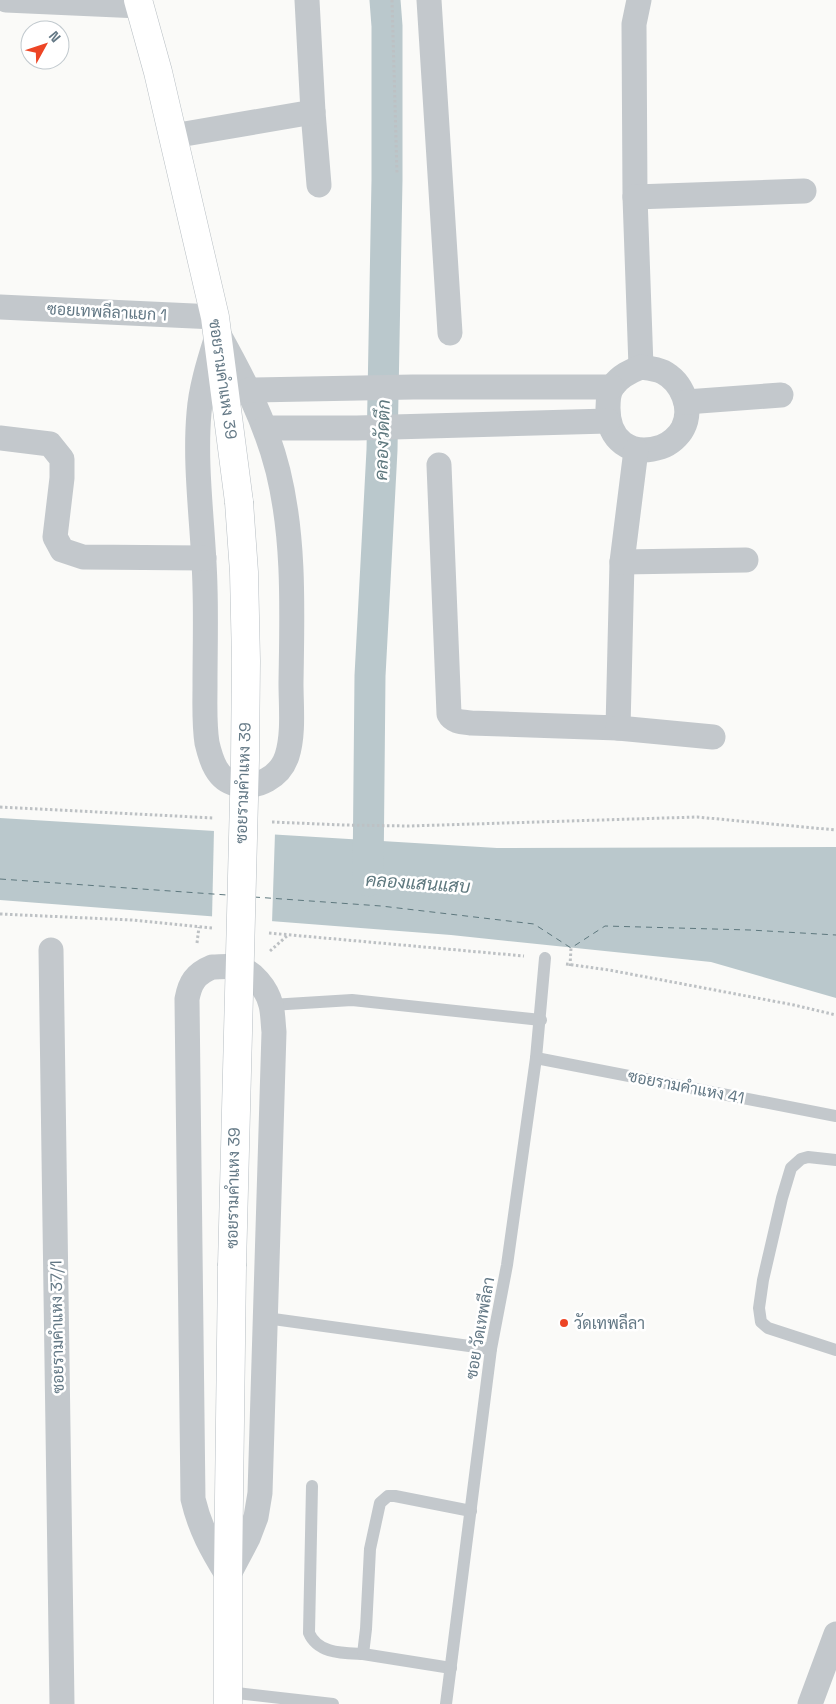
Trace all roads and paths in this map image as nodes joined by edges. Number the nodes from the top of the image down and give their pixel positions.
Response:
1 (6, 0) edge
2 (307, 0) edge
3 (392, 0) edge
4 (429, 0) edge
5 (639, 0) edge
6 (139, 3) edge
7 (313, 112) junction
8 (174, 136) junction
9 (397, 174) dead end
10 (319, 185) dead end
11 (804, 191) dead end
12 (634, 197) junction
13 (0, 306) edge
14 (216, 325) junction
15 (450, 333) dead end
16 (641, 367) junction
17 (612, 386) junction
18 (444, 387) junction
19 (249, 390) junction
20 (781, 395) dead end
21 (686, 402) junction
22 (608, 421) junction
23 (444, 426) junction
24 (265, 428) junction
25 (0, 438) edge
26 (636, 450) junction
27 (438, 465) dead end
28 (204, 558) junction
29 (746, 560) dead end
30 (622, 562) junction
31 (618, 728) junction
32 (713, 737) dead end
33 (0, 807) edge
34 (223, 819) dead end
35 (270, 822) dead end
36 (836, 830) edge
37 (0, 914) edge
38 (219, 928) dead end
39 (268, 933) dead end
40 (572, 948) dead end
41 (51, 950) dead end
42 (545, 958) junction
43 (570, 966) junction
44 (271, 1006) junction
45 (836, 1015) edge
46 (540, 1020) junction
47 (536, 1058) junction
48 (836, 1116) edge
49 (836, 1160) edge
50 (266, 1318) junction
51 (491, 1349) junction
52 (836, 1350) edge
53 (312, 1486) dead end
54 (471, 1511) junction
55 (228, 1576) junction
56 (836, 1634) edge
57 (363, 1654) junction
58 (451, 1668) junction
59 (228, 1698) edge
60 (62, 1704) edge
61 (333, 1704) edge
62 (446, 1704) edge
63 (810, 1704) edge

1 - 6 street
2 - 7 street
3 - 9 path
4 - 15 street
5 - 12 street
6 - 8 main road, ซอยรามคำแหง 39
7 - 8 street
7 - 10 street
8 - 14 main road, ซอยรามคำแหง 39
11 - 12 street
12 - 16 street
13 - 14 street, ซอยเทพลีลาแยก 1
14 - 19 street
14 - 28 street
14 - 55 main road, ซอยรามคำแหง 39, bridge
16 - 17 street
16 - 21 street
17 - 18 street
17 - 22 street
18 - 19 street
18 - 23 street
19 - 24 street
20 - 21 street
21 - 26 street
22 - 23 street
22 - 26 street
23 - 24 street
24 - 28 street
25 - 28 street
26 - 30 street
27 - 31 street
29 - 30 street
30 - 31 street
31 - 32 street
33 - 34 path
35 - 36 path
37 - 38 path
39 - 42 path
40 - 43 path
41 - 60 street, ซอยรามคำแหง 37/1
42 - 43 path
42 - 46 lane, ซอย วัดเทพลีลา
43 - 45 path
44 - 46 lane
44 - 50 street, ซอยรามคำแหง 39
44 - 55 street, ซอยรามคำแหง 39
46 - 47 lane, ซอย วัดเทพลีลา
47 - 48 lane, ซอยรามคำแหง 41
47 - 51 lane, ซอย วัดเทพลีลา
49 - 52 lane
50 - 51 lane
50 - 55 street, ซอยรามคำแหง 39
51 - 54 lane, ซอย วัดเทพลีลา
53 - 57 lane
54 - 57 lane
54 - 58 lane, ซอย วัดเทพลีลา
55 - 59 main road, ซอยรามคำแหง 39
56 - 63 street
57 - 58 lane
58 - 62 lane, ซอย วัดเทพลีลา
59 - 61 lane

